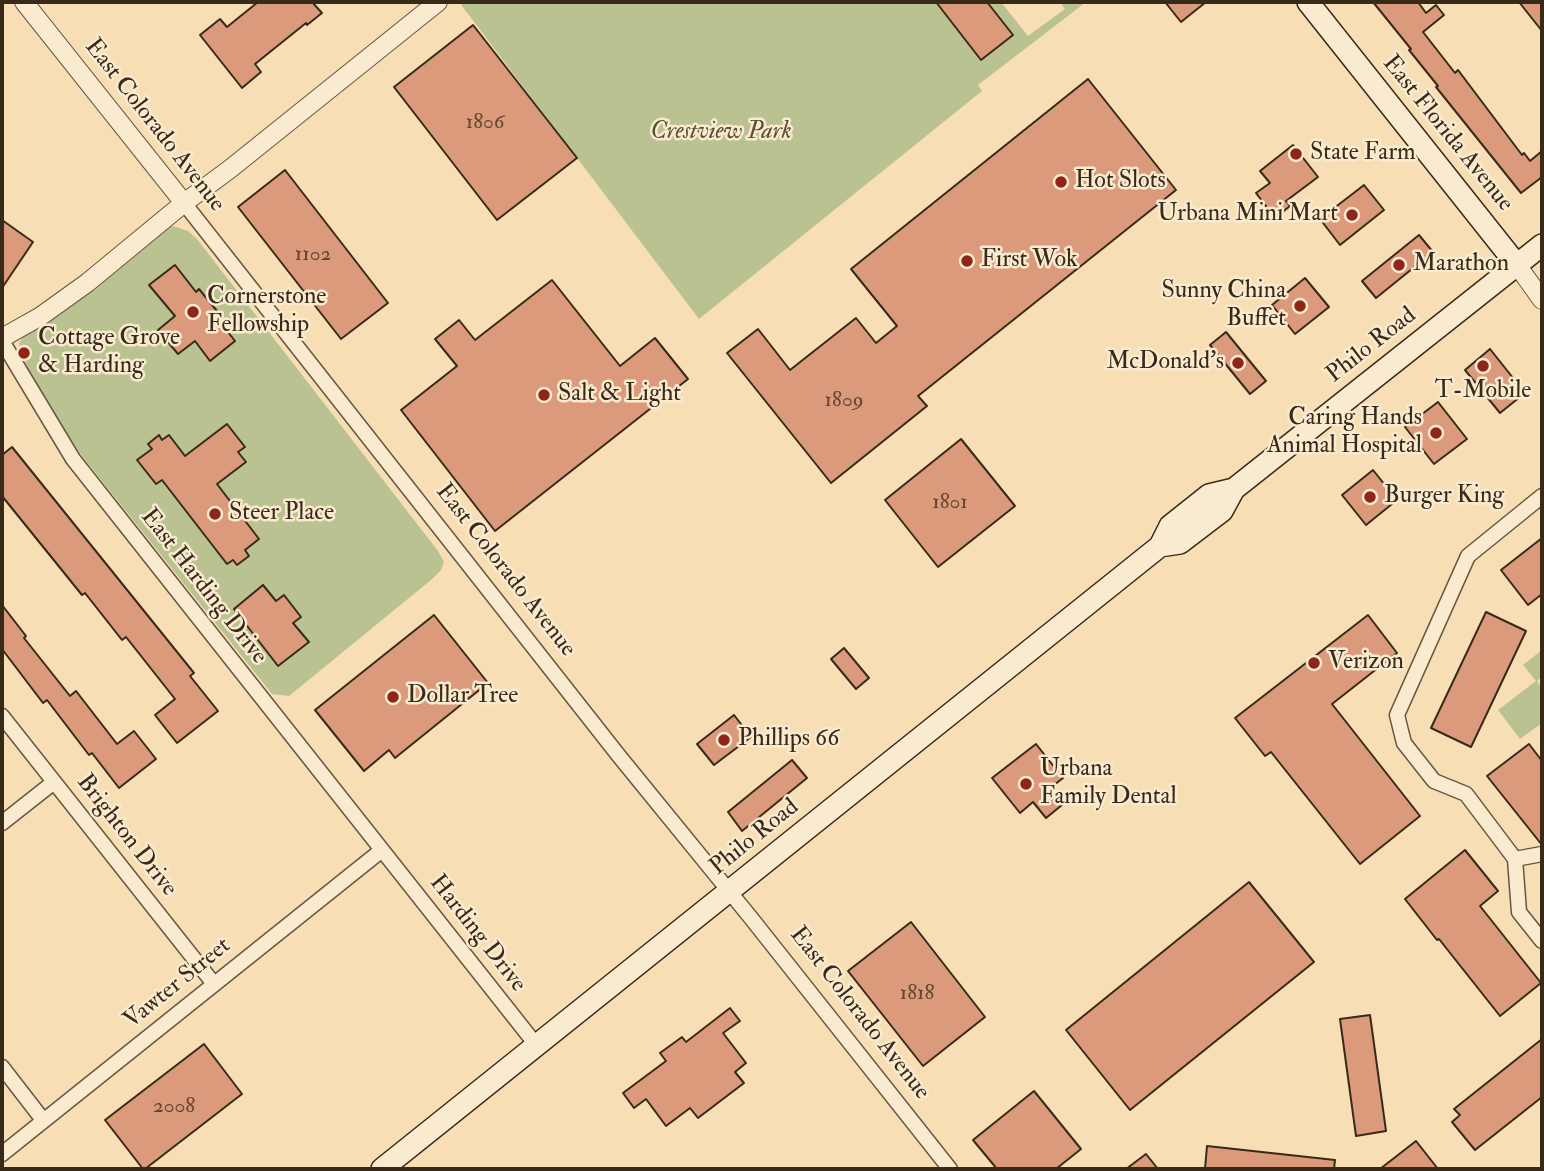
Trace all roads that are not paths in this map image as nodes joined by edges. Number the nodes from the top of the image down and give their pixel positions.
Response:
1 (24, 2) edge
2 (438, 2) edge
3 (1308, 2) edge
4 (184, 203) junction
5 (1542, 245) edge
6 (1517, 265) junction
7 (1542, 300) edge
8 (2, 340) edge
9 (1542, 496) edge
10 (2, 716) edge
11 (54, 782) junction
12 (2, 823) edge
13 (382, 850) junction
14 (1542, 854) edge
15 (1515, 859) junction
16 (729, 892) junction
17 (1542, 941) edge
18 (214, 984) junction
19 (537, 1046) junction
20 (2, 1067) edge
21 (43, 1120) junction
22 (2, 1154) edge
23 (382, 1169) edge
24 (950, 1169) edge

1 - 4 street, East Colorado Avenue
2 - 4 street
3 - 6 main road, East Florida Avenue
4 - 8 street
4 - 16 street, East Colorado Avenue
5 - 6 main road, Philo Road
6 - 7 street, East Florida Avenue
6 - 16 main road, Philo Road
8 - 13 street, East Harding Drive
9 - 15 street
10 - 11 street, Brighton Drive
11 - 12 street
11 - 18 street, Brighton Drive
13 - 18 street, Vawter Street
13 - 19 street, Harding Drive
14 - 15 street
15 - 17 street
16 - 19 main road, Philo Road
16 - 24 street, East Colorado Avenue
18 - 21 street, Vawter Street
19 - 23 main road, Philo Road
20 - 21 street
21 - 22 street, Vawter Street

